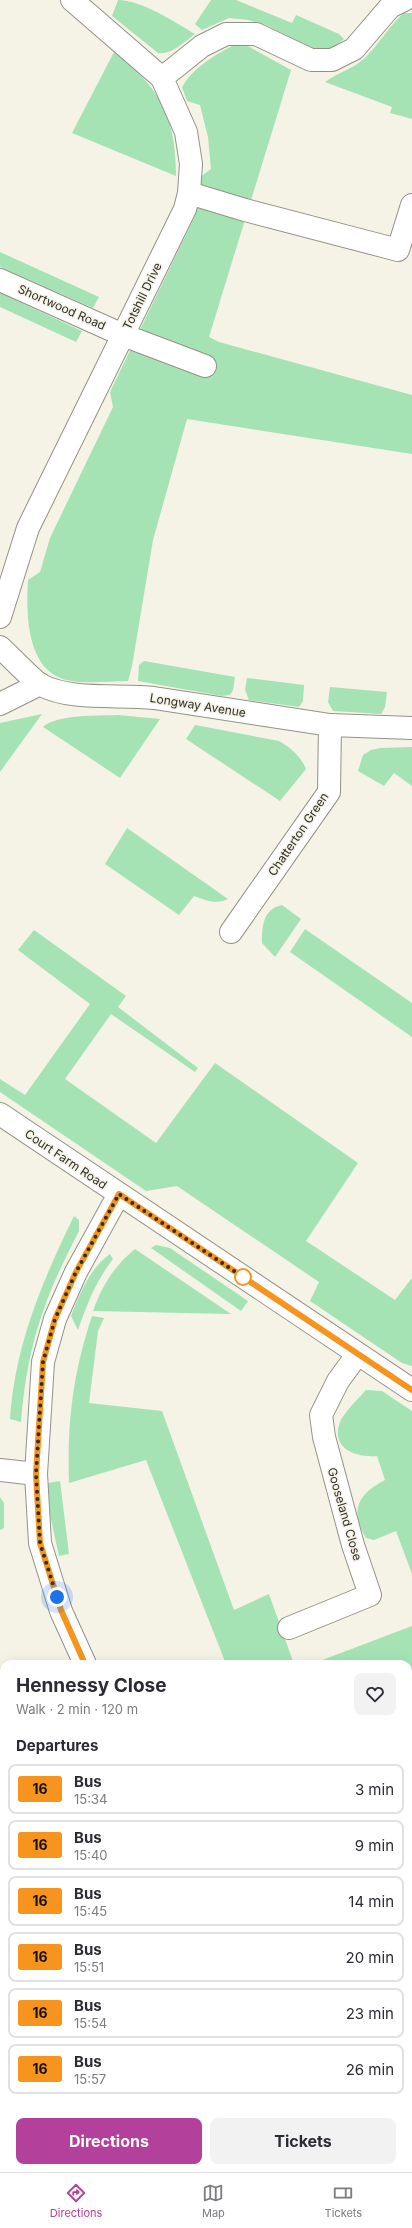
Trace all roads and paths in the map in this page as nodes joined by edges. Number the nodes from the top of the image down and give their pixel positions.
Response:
1 (72, 0) edge
2 (404, 0) edge
3 (162, 78) junction
4 (189, 193) junction
5 (412, 205) edge
6 (0, 280) edge
7 (123, 335) junction
8 (205, 366) dead end
9 (0, 617) edge
10 (0, 647) edge
11 (40, 684) junction
12 (0, 704) edge
13 (330, 725) junction
14 (412, 728) edge
15 (230, 932) dead end
16 (0, 1114) edge
17 (119, 1194) junction
18 (357, 1355) junction
19 (412, 1390) edge
20 (0, 1470) edge
21 (36, 1474) junction
22 (289, 1628) dead end
23 (83, 1660) edge

1 - 3 street, Totshill Drive
2 - 3 street
3 - 4 street, Totshill Drive
4 - 5 street
4 - 7 street, Totshill Drive
6 - 7 street, Shortwood Road
7 - 8 street, Shortwood Road
7 - 9 street, Totshill Drive
10 - 11 street, Longway Avenue
11 - 12 street
11 - 13 street, Longway Avenue
13 - 14 street, Longway Avenue
13 - 15 street, Chatterton Green
16 - 17 street, Court Farm Road
17 - 18 street, Court Farm Road
17 - 21 street
18 - 19 street, Court Farm Road
18 - 22 street, Gooseland Close
20 - 21 street
21 - 23 street

